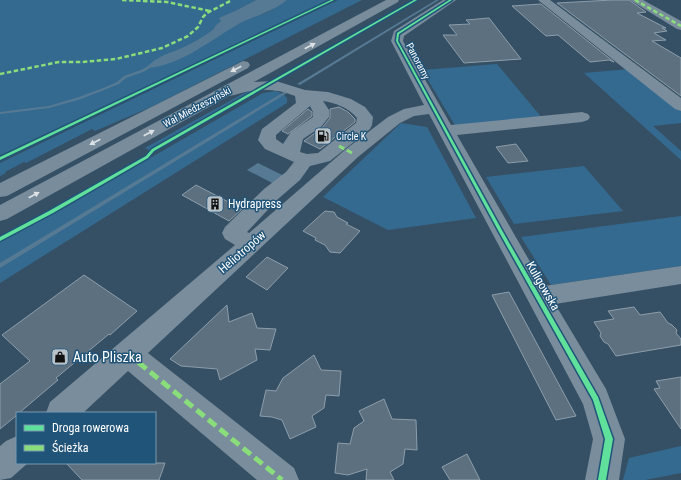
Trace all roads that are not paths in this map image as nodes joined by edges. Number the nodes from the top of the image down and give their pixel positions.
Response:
1 (370, 0) edge
2 (394, 0) edge
3 (451, 0) edge
4 (543, 0) edge
5 (635, 0) edge
6 (681, 26) edge
7 (314, 29) dead end
8 (257, 58) dead end
9 (275, 65) junction
10 (280, 85) junction
11 (223, 93) junction
12 (302, 94) junction
13 (681, 106) edge
14 (433, 109) junction
15 (290, 115) junction
16 (582, 117) dead end
17 (312, 126) junction
18 (445, 130) junction
19 (297, 135) junction
20 (298, 157) junction
21 (0, 191) edge
22 (0, 214) edge
23 (250, 245) junction
24 (681, 275) edge
25 (538, 297) junction
26 (127, 353) junction
27 (61, 412) edge
28 (16, 453) edge
29 (0, 467) edge
30 (282, 480) edge
31 (602, 480) edge

1 - 7 main road
9 -> 2 main road, Wał Miedzeszyński
3 - 14 street, Panoramy
4 - 13 street
5 - 6 street
8 -> 21 main road, Wał Miedzeszyński
9 - 10 street
9 - 11 main road, Wał Miedzeszyński
10 - 11 street
10 - 12 street
22 -> 11 main road, Wał Miedzeszyński
12 - 15 street
12 - 17 street
12 - 20 street
14 - 18 street, Kuligowska
14 - 23 street, Heliotropów
15 - 17 street
15 - 19 street
15 - 20 street
16 - 18 street
17 - 19 street
18 - 25 street, Kuligowska
19 - 20 street
20 - 23 street
23 - 26 street, Heliotropów
24 - 25 street
25 - 31 street, Kuligowska
26 - 27 street, Heliotropów
26 - 30 street
28 - 29 street

